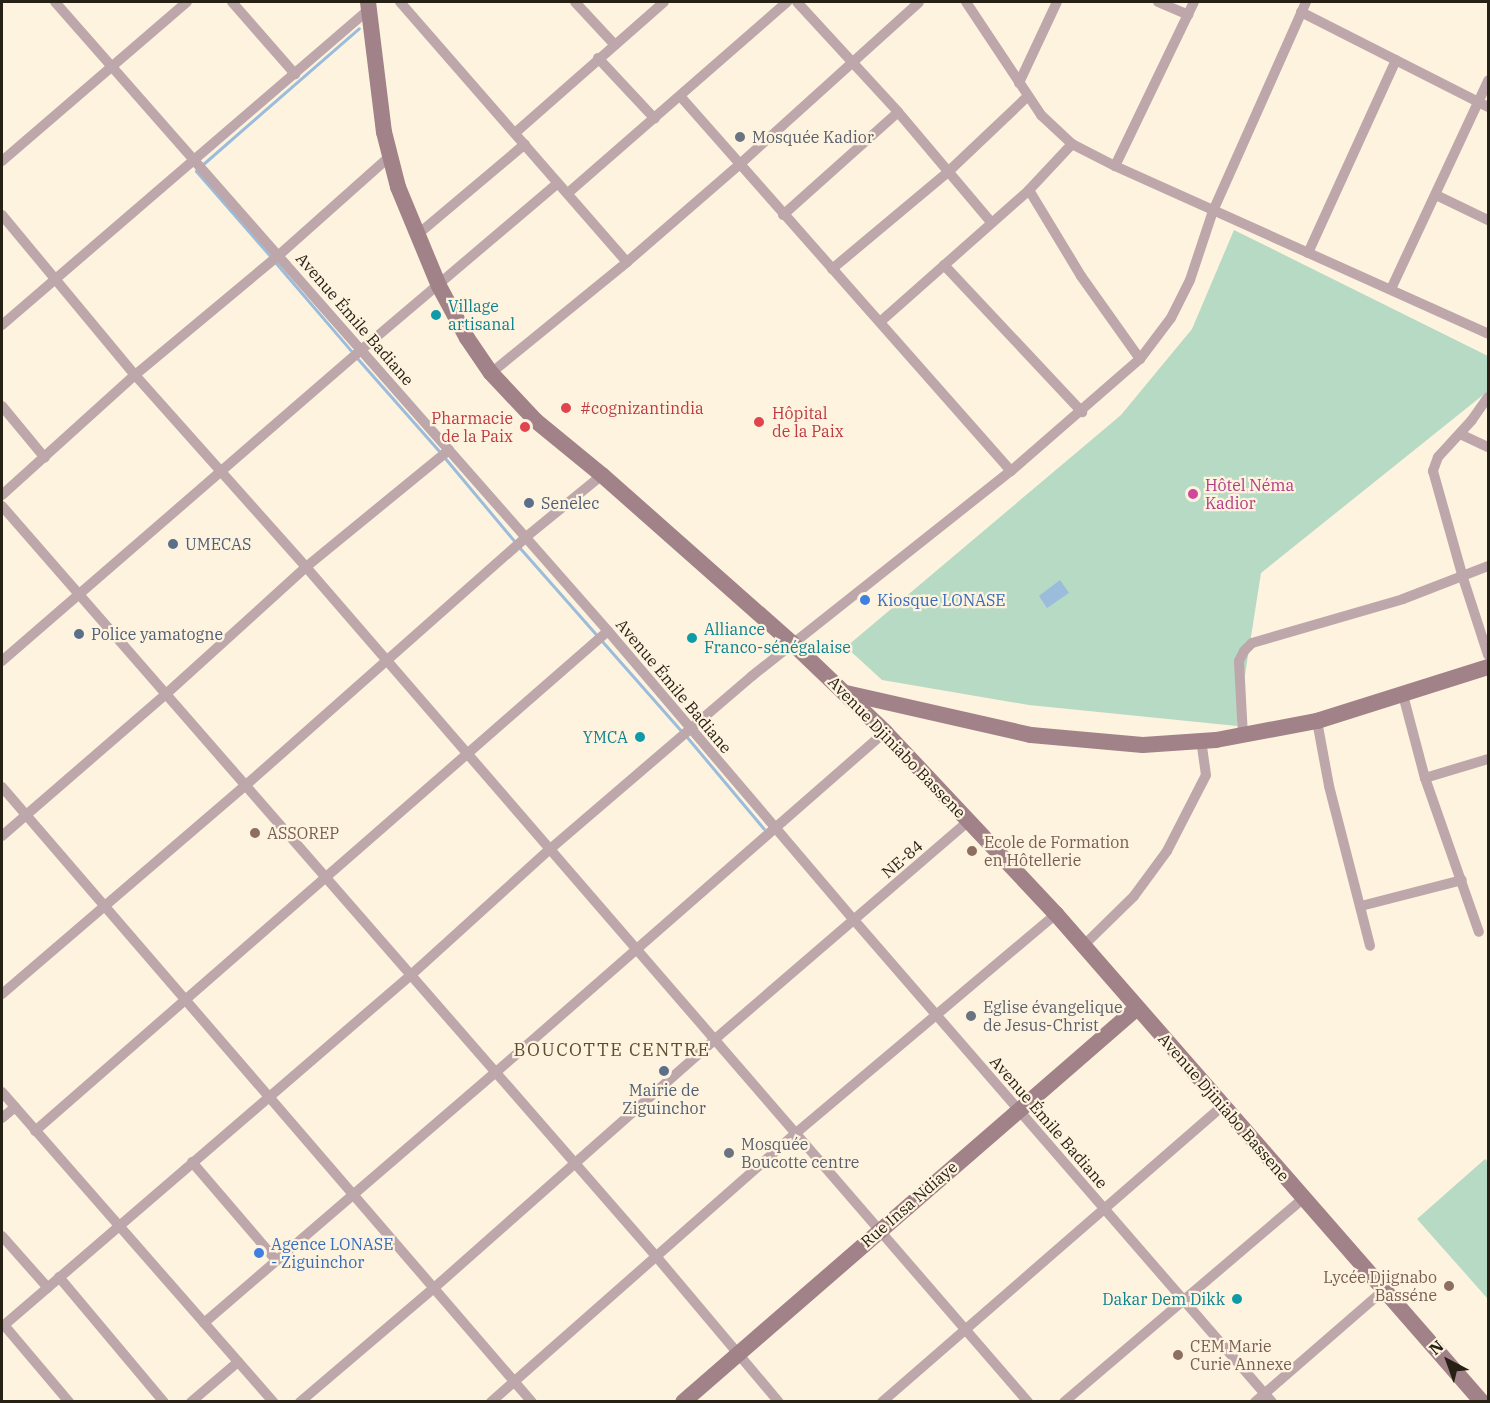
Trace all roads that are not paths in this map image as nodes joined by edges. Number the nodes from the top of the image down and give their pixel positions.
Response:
1 (55, 2) edge
2 (188, 2) edge
3 (232, 2) edge
4 (400, 2) edge
5 (575, 2) edge
6 (787, 2) edge
7 (797, 2) edge
8 (919, 2) edge
9 (966, 2) edge
10 (1058, 2) edge
11 (1158, 2) edge
12 (1194, 2) edge
13 (1306, 2) edge
14 (658, 4) edge
15 (368, 6) edge
16 (1301, 12) junction
17 (1188, 15) junction
18 (614, 44) junction
19 (598, 58) junction
20 (852, 60) junction
21 (1396, 60) junction
22 (112, 66) junction
23 (295, 74) junction
24 (1488, 81) edge
25 (1019, 83) junction
26 (680, 96) junction
27 (1028, 96) junction
28 (1484, 104) edge
29 (898, 112) junction
30 (655, 119) junction
31 (515, 133) junction
32 (525, 144) junction
33 (1072, 144) junction
34 (389, 158) junction
35 (194, 159) junction
36 (2, 160) edge
37 (740, 164) junction
38 (1115, 166) junction
39 (949, 171) junction
40 (558, 183) junction
41 (1029, 190) junction
42 (568, 194) junction
43 (1436, 195) junction
44 (1214, 211) junction
45 (2, 215) edge
46 (783, 215) junction
47 (1488, 220) edge
48 (992, 222) junction
49 (417, 235) junction
50 (1308, 253) junction
51 (279, 255) junction
52 (627, 262) junction
53 (944, 265) junction
54 (832, 269) junction
55 (54, 279) junction
56 (439, 286) junction
57 (1391, 290) junction
58 (880, 322) junction
59 (2, 325) edge
60 (1488, 334) edge
61 (361, 350) junction
62 (1140, 359) junction
63 (491, 373) junction
64 (135, 375) junction
65 (1488, 397) edge
66 (2, 406) edge
67 (1082, 412) junction
68 (1460, 434) junction
69 (1488, 447) edge
70 (449, 450) junction
71 (45, 458) junction
72 (220, 471) junction
73 (1011, 471) junction
74 (602, 475) junction
75 (2, 495) edge
76 (2, 506) edge
77 (526, 537) junction
78 (1488, 566) edge
79 (306, 567) junction
80 (1463, 578) junction
81 (79, 592) junction
82 (608, 631) junction
83 (792, 643) junction
84 (1488, 655) edge
85 (2, 661) edge
86 (385, 662) junction
87 (1488, 667) edge
88 (846, 693) junction
89 (166, 694) junction
90 (1403, 695) junction
91 (1317, 721) junction
92 (690, 730) junction
93 (885, 732) junction
94 (1243, 736) junction
95 (1201, 741) junction
96 (465, 754) junction
97 (1488, 759) edge
98 (1425, 778) junction
99 (246, 785) junction
100 (2, 787) edge
101 (26, 815) junction
102 (969, 821) junction
103 (776, 829) junction
104 (2, 836) edge
105 (549, 850) junction
106 (326, 878) junction
107 (1462, 880) junction
108 (1361, 906) junction
109 (105, 907) junction
110 (1056, 914) junction
111 (854, 920) junction
112 (1479, 932) dead end
113 (1083, 946) junction
114 (1370, 946) dead end
115 (634, 949) junction
116 (411, 975) junction
117 (2, 994) edge
118 (185, 1000) junction
119 (1137, 1008) junction
120 (935, 1014) junction
121 (714, 1041) junction
122 (495, 1073) junction
123 (2, 1092) edge
124 (268, 1098) junction
125 (1222, 1106) junction
126 (15, 1107) junction
127 (1018, 1110) junction
128 (2, 1118) edge
129 (35, 1131) junction
130 (796, 1133) junction
131 (192, 1162) junction
132 (574, 1164) junction
133 (353, 1195) junction
134 (1304, 1198) junction
135 (1105, 1208) junction
136 (119, 1226) junction
137 (880, 1229) junction
138 (2, 1236) edge
139 (655, 1255) junction
140 (276, 1260) junction
141 (59, 1277) junction
142 (48, 1288) junction
143 (434, 1288) junction
144 (1385, 1289) junction
145 (1184, 1300) junction
146 (204, 1323) junction
147 (3, 1326) edge
148 (965, 1328) junction
149 (738, 1353) junction
150 (238, 1362) junction
151 (515, 1380) junction
152 (1268, 1397) edge
153 (69, 1401) edge
154 (164, 1401) edge
155 (191, 1401) edge
156 (273, 1401) edge
157 (300, 1401) edge
158 (491, 1401) edge
159 (532, 1401) edge
160 (682, 1401) edge
161 (779, 1401) edge
162 (882, 1401) edge
163 (1028, 1401) edge
164 (1064, 1401) edge
165 (1255, 1401) edge
166 (1482, 1401) edge

1 - 22 street, Avenue Émile Badiane
2 - 22 street
3 - 23 street
4 - 31 street
5 - 18 street
6 - 26 street
7 - 20 street
8 - 20 street
9 - 25 street
10 - 25 street
11 - 17 street
12 - 17 street
13 - 16 street
14 - 18 street
15 - 23 street
15 - 34 main road, Avenue Djiniabo Bassene
16 - 21 street
16 - 44 street
17 - 38 street
18 - 19 street
19 - 30 street
19 - 31 street
20 - 29 street
20 - 37 street
21 - 28 street
21 - 50 street
22 - 35 street, Avenue Émile Badiane
22 - 36 street
23 - 35 street
24 - 28 street
25 - 27 street
26 - 30 street
26 - 37 street
27 - 33 street
27 - 39 street
28 - 43 street
29 - 39 street
29 - 46 street
30 - 42 street
31 - 32 street
32 - 40 street
32 - 49 street
33 - 38 street
33 - 41 street
34 - 49 main road, Avenue Djiniabo Bassene
34 - 51 street
35 - 51 street, Avenue Émile Badiane
35 - 55 street
37 - 46 street
37 - 52 street
38 - 44 street
39 - 48 street
39 - 54 street
40 - 42 street
40 - 56 street
41 - 48 street
41 - 62 street
42 - 52 street
43 - 47 street
43 - 57 street
44 - 50 street
44 - 62 street
45 - 55 street
46 - 54 street
48 - 53 street
49 - 56 main road, Avenue Djiniabo Bassene
50 - 57 street
51 - 61 street, Avenue Émile Badiane
51 - 64 street
52 - 63 street
53 - 58 street
53 - 67 street
54 - 58 street
55 - 59 street
55 - 64 street
56 - 61 street
56 - 63 main road, Avenue Djiniabo Bassene
57 - 60 street
58 - 73 street
61 - 70 street, Avenue Émile Badiane
61 - 72 street
62 - 67 street
63 - 74 main road, Avenue Djiniabo Bassene
64 - 71 street
64 - 72 street
65 - 68 street
66 - 71 street
67 - 73 street
68 - 69 street
68 - 80 street
70 - 77 street, Avenue Émile Badiane
70 - 79 street
71 - 75 street
72 - 79 street
72 - 81 street
73 - 83 street
74 - 77 street
74 - 83 main road, Avenue Djiniabo Bassene
76 - 81 street
77 - 82 street, Avenue Émile Badiane
77 - 86 street
78 - 80 street
79 - 86 street
79 - 89 street
80 - 84 street
80 - 94 street
81 - 85 street
81 - 89 street
82 - 92 street, Avenue Émile Badiane
82 - 96 street
83 - 88 main road, Avenue Djiniabo Bassene
83 - 92 street
86 - 96 street
86 - 99 street
87 - 90 main road
88 - 93 main road, Avenue Djiniabo Bassene
88 - 95 main road
89 - 99 street
89 - 101 street
90 - 91 main road
90 - 98 street
91 - 94 main road
91 - 108 street
92 - 103 street, Avenue Émile Badiane
92 - 105 street
93 - 102 main road, Avenue Djiniabo Bassene
93 - 103 street
94 - 95 main road
95 - 113 street
96 - 105 street
96 - 106 street
97 - 98 street
98 - 107 street
99 - 106 street
99 - 109 street
100 - 101 street
101 - 104 street
101 - 109 street
102 - 110 main road, Avenue Djiniabo Bassene
102 - 111 street, NE-84
103 - 111 street, Avenue Émile Badiane
103 - 115 street
105 - 115 street
105 - 116 street
106 - 116 street
106 - 118 street
107 - 108 street
107 - 112 street
108 - 114 street
109 - 117 street
109 - 118 street
110 - 113 main road, Avenue Djiniabo Bassene
110 - 120 street
111 - 120 street, Avenue Émile Badiane
111 - 121 street, NE-84
113 - 119 main road, Avenue Djiniabo Bassene
115 - 121 street
115 - 122 street
116 - 122 street
116 - 124 street
118 - 124 street
118 - 129 street
119 - 125 main road, Avenue Djiniabo Bassene
119 - 127 main road, Rue Insa Ndiaye
120 - 127 street, Avenue Émile Badiane
120 - 130 street
121 - 130 street
121 - 132 street, NE-84
122 - 132 street
122 - 133 street
123 - 126 street
124 - 131 street
124 - 133 street
125 - 134 main road, Avenue Djiniabo Bassene
125 - 135 street
126 - 128 street
126 - 129 street
127 - 135 street, Avenue Émile Badiane
127 - 137 main road, Rue Insa Ndiaye
129 - 136 street
130 - 137 street
130 - 139 street
131 - 136 street
131 - 140 street
132 - 139 street
132 - 143 street, NE-84
133 - 140 street
133 - 143 street
134 - 144 main road, Avenue Djiniabo Bassene
134 - 145 street
135 - 145 street, Avenue Émile Badiane
135 - 148 street
136 - 141 street
136 - 146 street
137 - 148 street
137 - 149 main road, Rue Insa Ndiaye
138 - 142 street
139 - 149 street
139 - 151 street
140 - 146 street
141 - 142 street
141 - 154 street
142 - 147 street
143 - 151 street
143 - 157 street, NE-84
144 - 152 street
144 - 166 main road, Avenue Djiniabo Bassene
145 - 152 street, Avenue Émile Badiane
145 - 164 street
146 - 150 street
147 - 153 street
148 - 162 street
148 - 163 street
149 - 160 main road, Rue Insa Ndiaye
149 - 161 street
150 - 155 street
150 - 156 street
151 - 158 street
151 - 159 street
152 - 165 street

